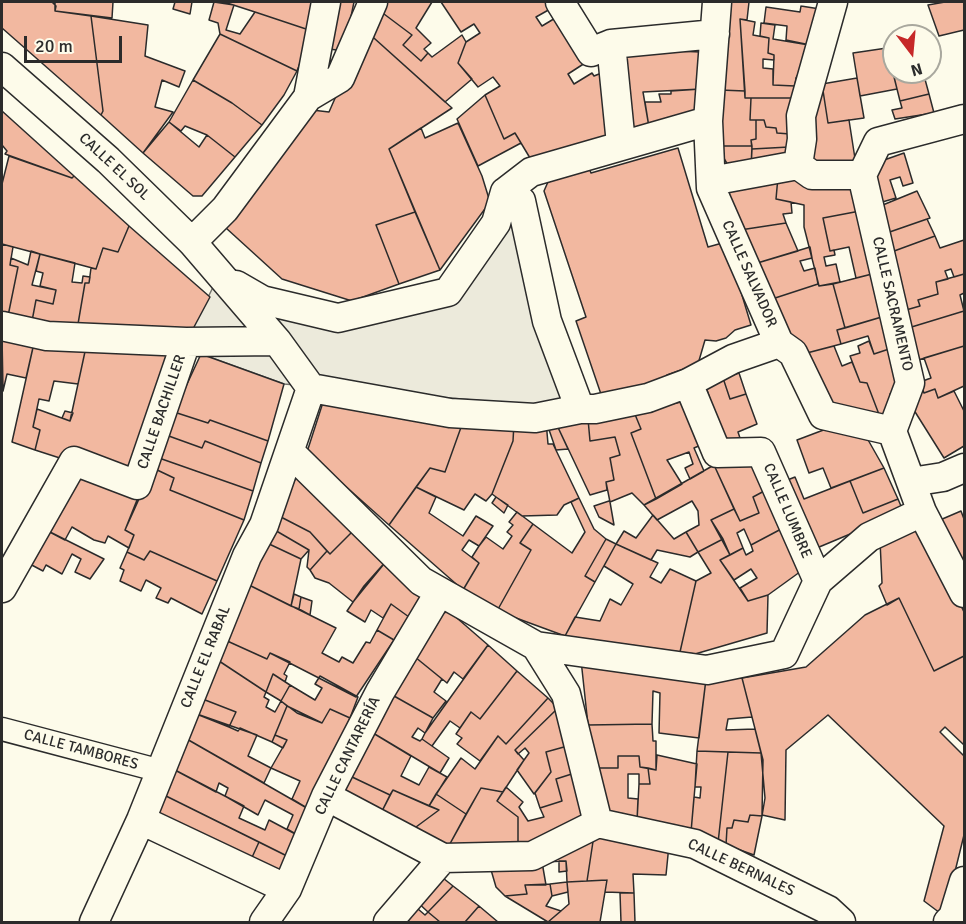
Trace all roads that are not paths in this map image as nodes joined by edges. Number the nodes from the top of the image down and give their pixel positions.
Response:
1 (326, 2) edge
2 (374, 2) edge
3 (560, 2) edge
4 (717, 2) edge
5 (834, 2) edge
6 (715, 34) junction
7 (611, 44) junction
8 (2, 67) edge
9 (308, 97) junction
10 (964, 118) edge
11 (708, 121) junction
12 (621, 144) junction
13 (798, 165) junction
14 (862, 175) junction
15 (711, 182) junction
16 (505, 192) junction
17 (192, 242) junction
18 (219, 275) junction
19 (2, 326) edge
20 (277, 341) junction
21 (186, 342) junction
22 (779, 343) junction
23 (688, 383) junction
24 (311, 388) junction
25 (580, 409) junction
26 (892, 431) junction
27 (290, 452) junction
28 (964, 468) edge
29 (911, 482) junction
30 (922, 513) junction
31 (818, 581) junction
32 (2, 588) edge
33 (964, 592) edge
34 (439, 593) junction
35 (536, 646) junction
36 (2, 729) edge
37 (161, 771) junction
38 (326, 796) junction
39 (141, 820) junction
40 (598, 823) junction
41 (443, 858) junction
42 (964, 881) edge
43 (287, 889) junction
44 (94, 922) edge
45 (264, 922) edge
46 (388, 922) edge
47 (841, 922) edge
48 (948, 922) edge

1 - 9 street
2 - 9 street
3 - 7 street
4 - 6 street, CALLE SALVADOR
5 - 13 street
6 - 7 street
6 - 11 street, CALLE SALVADOR
7 - 12 street
8 - 17 street, CALLE EL SOL
9 - 17 street
10 - 14 street
11 - 12 street
11 - 15 street, CALLE SALVADOR
12 - 16 street
13 - 14 street
13 - 15 street
14 - 26 street, CALLE SACRAMENTO
15 - 22 street, CALLE SALVADOR
16 - 18 street
16 - 25 street
17 - 18 street, CALLE EL SOL
18 - 20 street, CALLE EL SOL
19 - 21 street
20 - 21 street
20 - 24 street, CALLE EL SOL
21 - 32 street, CALLE BACHILLER
22 - 23 street
22 - 26 street, CALLE SALVADOR
23 - 25 street
23 - 31 street, CALLE LUMBRE
24 - 25 street
24 - 27 street, CALLE EL RABAL
26 - 29 street
27 - 34 street
27 - 37 street, CALLE EL RABAL
28 - 29 street
29 - 30 street
30 - 31 street
30 - 33 street
31 - 35 street
34 - 35 street
34 - 38 street, CALLE CANTARERÍA
35 - 40 street
36 - 37 street, CALLE TAMBORES
37 - 39 street, CALLE EL RABAL
38 - 41 street
38 - 43 street, CALLE CANTARERÍA
39 - 43 street
39 - 44 street, CALLE EL RABAL
40 - 41 street
40 - 47 street, CALLE BERNALES
41 - 46 street
42 - 48 street
43 - 45 street, CALLE CANTARERÍA

